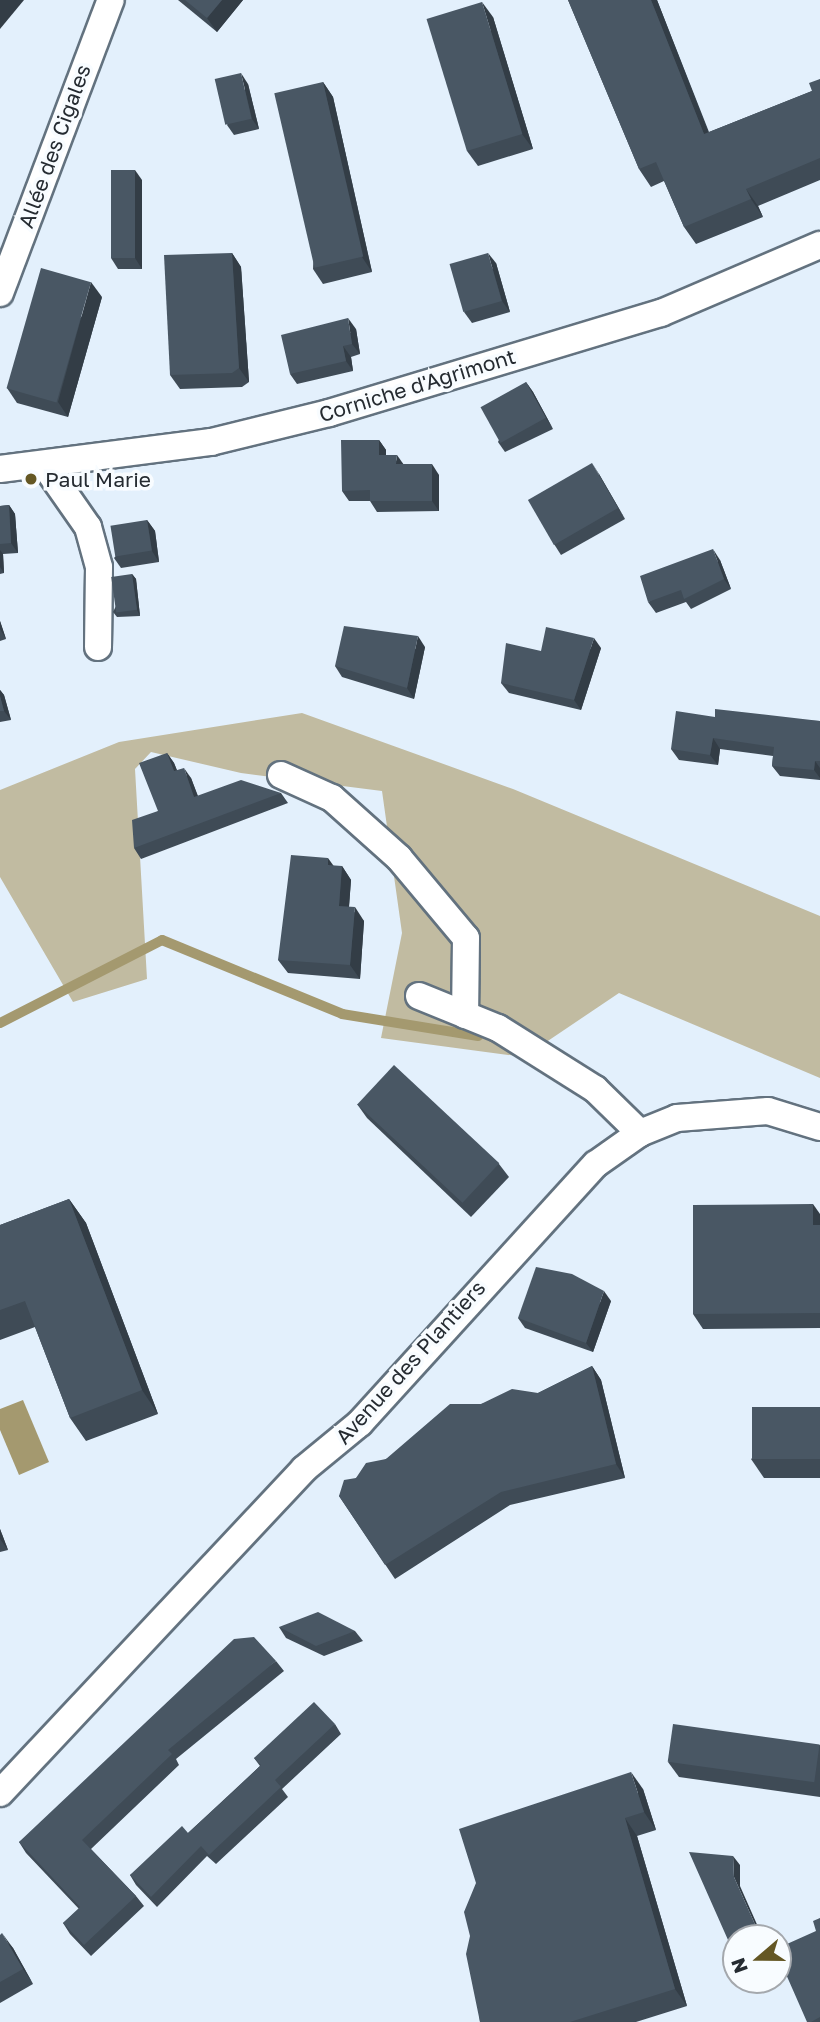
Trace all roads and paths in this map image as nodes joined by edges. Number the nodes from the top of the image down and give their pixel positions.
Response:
1 (111, 0) edge
2 (820, 245) edge
3 (0, 293) edge
4 (44, 464) junction
5 (0, 469) edge
6 (98, 647) dead end
7 (281, 775) dead end
8 (419, 996) dead end
9 (465, 1015) junction
10 (820, 1127) edge
11 (640, 1133) junction
12 (0, 1793) edge

1 - 3 street, Allée des Cigales
2 - 4 street, Corniche d'Agrimont
4 - 5 street, Corniche d'Agrimont
4 - 6 street
7 - 9 street
8 - 9 street
9 - 11 street
10 - 11 street, Avenue des Plantiers
11 - 12 street, Avenue des Plantiers

